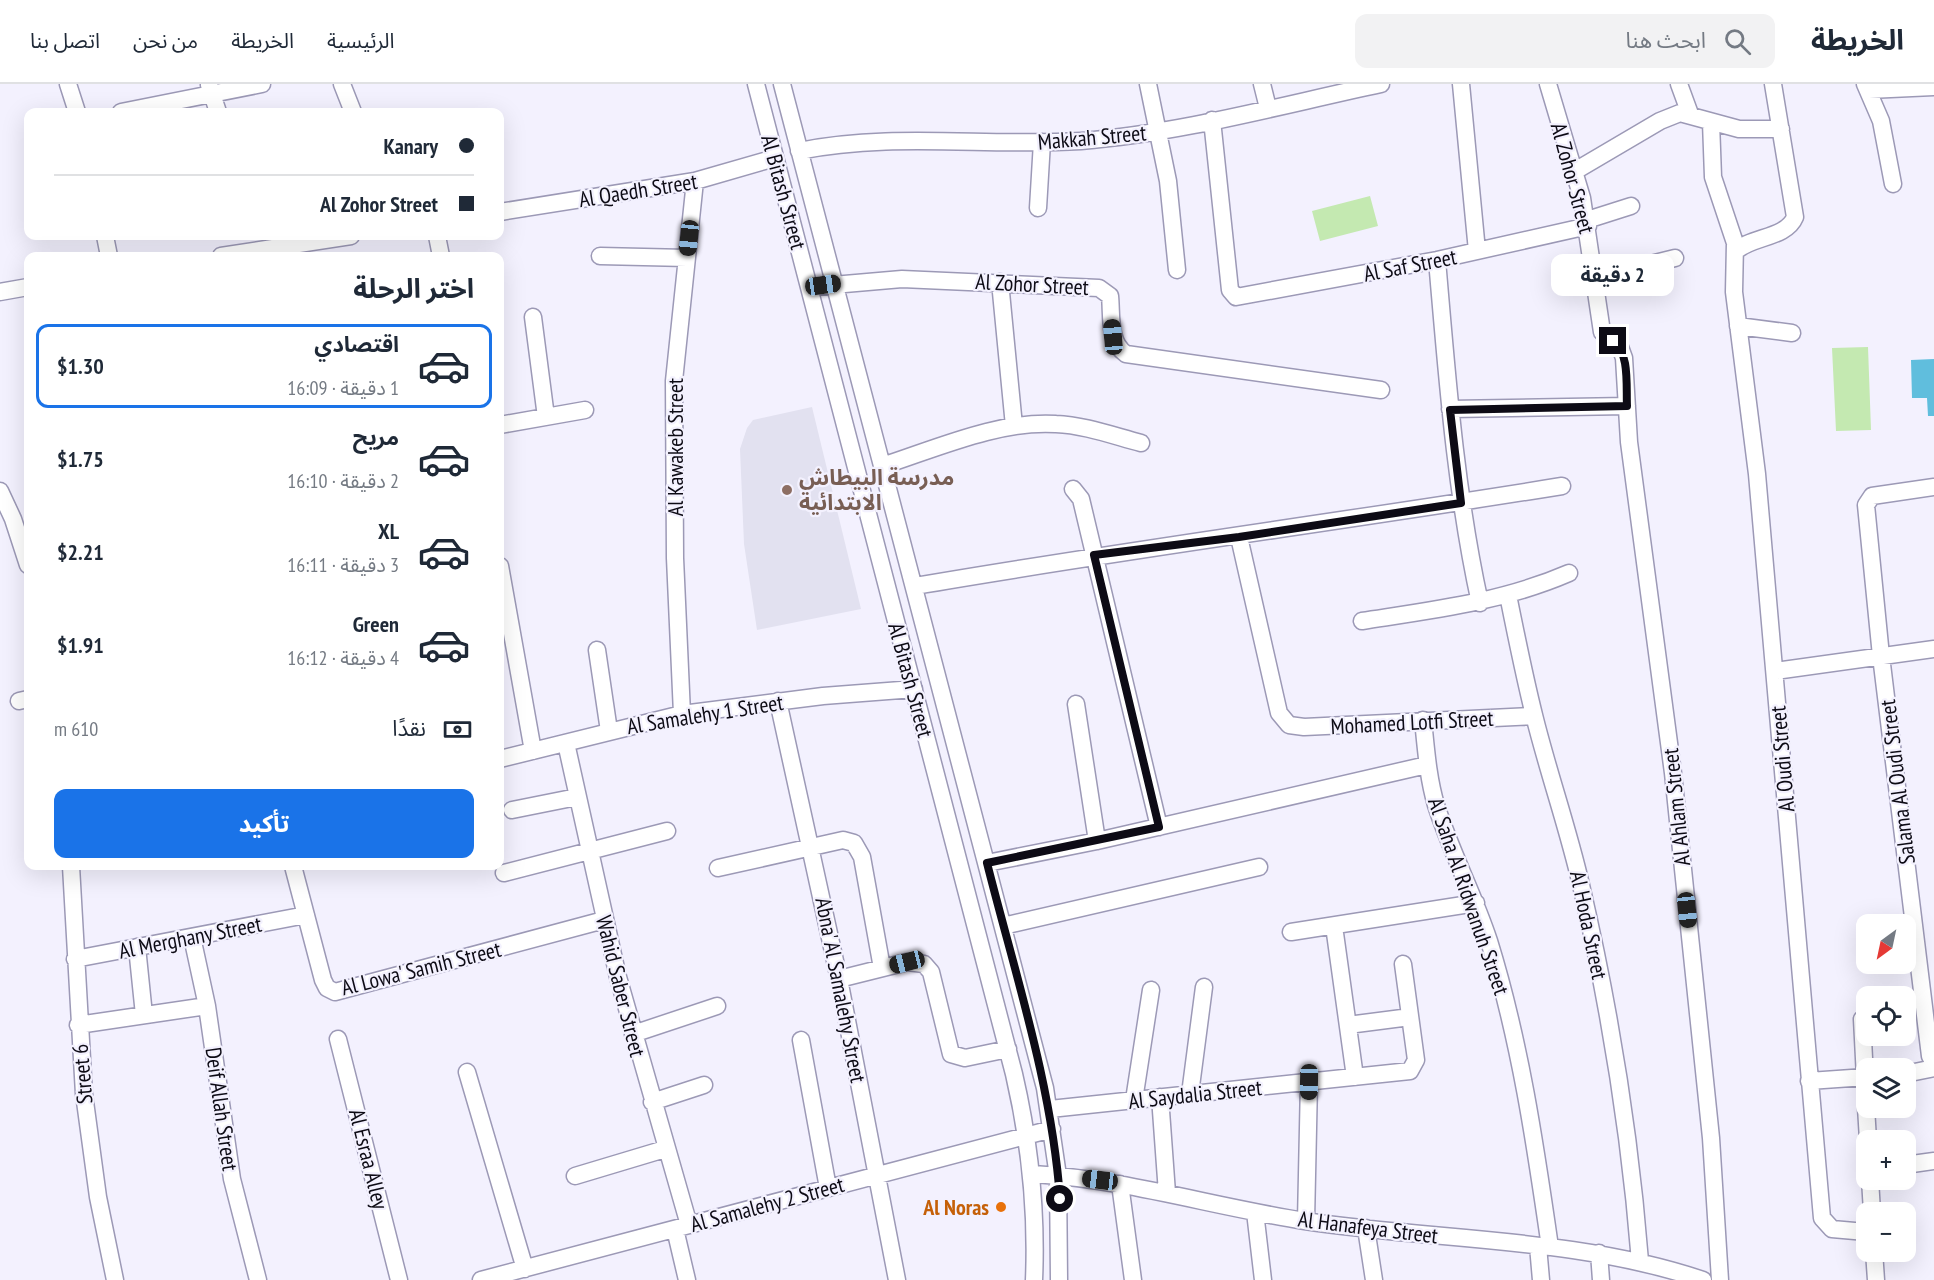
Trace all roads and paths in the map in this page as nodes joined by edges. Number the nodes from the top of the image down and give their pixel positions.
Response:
1 (68, 84) edge
2 (262, 84) edge
3 (342, 84) edge
4 (756, 84) edge
5 (782, 84) edge
6 (1148, 84) edge
7 (1262, 84) edge
8 (1380, 84) edge
9 (1461, 84) edge
10 (1548, 84) edge
11 (1679, 84) edge
12 (1773, 84) edge
13 (1867, 87) edge
14 (1934, 87) edge
15 (210, 89) edge
16 (76, 108) edge
17 (136, 108) edge
18 (217, 108) edge
19 (351, 108) edge
20 (1268, 108) junction
21 (1690, 114) junction
22 (1212, 120) junction
23 (1711, 123) junction
24 (1781, 129) junction
25 (1159, 131) junction
26 (1042, 142) junction
27 (799, 151) junction
28 (775, 158) junction
29 (1575, 171) junction
30 (695, 181) junction
31 (1893, 184) dead end
32 (1632, 206) dead end
33 (1038, 208) dead end
34 (504, 211) edge
35 (1587, 223) junction
36 (339, 240) edge
37 (261, 243) edge
38 (312, 249) edge
39 (1477, 251) junction
40 (233, 252) edge
41 (1735, 252) junction
42 (600, 256) dead end
43 (687, 258) junction
44 (1675, 258) dead end
45 (1437, 260) junction
46 (1177, 270) dead end
47 (1594, 278) junction
48 (1000, 282) junction
49 (836, 283) junction
50 (810, 287) junction
51 (0, 292) edge
52 (24, 293) edge
53 (533, 317) dead end
54 (1738, 326) junction
55 (1792, 333) dead end
56 (1381, 390) dead end
57 (1627, 406) junction
58 (585, 410) dead end
59 (1450, 410) junction
60 (546, 417) junction
61 (504, 424) edge
62 (1014, 426) junction
63 (1141, 443) dead end
64 (882, 465) junction
65 (1562, 486) dead end
66 (1934, 487) edge
67 (1073, 489) dead end
68 (0, 491) edge
69 (1461, 503) junction
70 (1239, 537) junction
71 (24, 553) edge
72 (1094, 555) junction
73 (1569, 573) dead end
74 (915, 586) junction
75 (504, 588) edge
76 (1508, 595) junction
77 (1480, 603) junction
78 (1362, 621) dead end
79 (1934, 649) edge
80 (597, 650) dead end
81 (1881, 656) junction
82 (1775, 671) junction
83 (914, 689) junction
84 (778, 701) junction
85 (1076, 704) dead end
86 (682, 714) junction
87 (1534, 716) junction
88 (1423, 720) junction
89 (609, 731) junction
90 (566, 743) junction
91 (533, 751) junction
92 (504, 758) edge
93 (1427, 765) junction
94 (577, 796) junction
95 (512, 810) dead end
96 (1159, 827) junction
97 (667, 831) dead end
98 (1096, 841) junction
99 (981, 843) junction
100 (812, 846) junction
101 (956, 849) junction
102 (588, 851) junction
103 (987, 863) junction
104 (1259, 867) dead end
105 (718, 868) dead end
106 (71, 870) edge
107 (294, 870) edge
108 (504, 873) dead end
109 (1476, 903) junction
110 (306, 915) junction
111 (604, 920) junction
112 (1003, 926) junction
113 (1334, 926) junction
114 (1291, 932) dead end
115 (192, 937) junction
116 (137, 947) junction
117 (75, 959) junction
118 (1403, 964) dead end
119 (882, 968) junction
120 (839, 979) junction
121 (1204, 987) dead end
122 (1151, 990) dead end
123 (207, 1006) junction
124 (717, 1006) dead end
125 (144, 1015) junction
126 (1410, 1017) junction
127 (78, 1025) junction
128 (1348, 1025) junction
129 (633, 1034) junction
130 (338, 1039) dead end
131 (801, 1040) dead end
132 (1008, 1049) junction
133 (1934, 1063) edge
134 (1934, 1068) edge
135 (467, 1072) dead end
136 (1916, 1072) edge
137 (1355, 1077) junction
138 (1856, 1078) edge
139 (1809, 1081) junction
140 (1309, 1082) junction
141 (704, 1085) dead end
142 (1190, 1094) junction
143 (1160, 1097) junction
144 (1134, 1100) junction
145 (652, 1102) junction
146 (1050, 1109) junction
147 (1052, 1129) junction
148 (1027, 1134) junction
149 (665, 1149) junction
150 (1934, 1161) edge
151 (1916, 1163) edge
152 (877, 1174) junction
153 (1033, 1174) junction
154 (575, 1176) dead end
155 (1058, 1176) junction
156 (1120, 1184) junction
157 (828, 1188) junction
158 (1167, 1193) junction
159 (1256, 1212) junction
160 (1306, 1221) junction
161 (682, 1227) junction
162 (1366, 1228) junction
163 (1856, 1231) edge
164 (1544, 1247) junction
165 (1599, 1253) junction
166 (1640, 1262) junction
167 (1875, 1262) edge
168 (525, 1269) junction
169 (115, 1280) edge
170 (258, 1280) edge
171 (399, 1280) edge
172 (481, 1280) edge
173 (687, 1280) edge
174 (897, 1280) edge
175 (1034, 1280) edge
176 (1059, 1280) edge
177 (1133, 1280) edge
178 (1263, 1280) edge
179 (1374, 1280) edge
180 (1540, 1280) edge
181 (1601, 1280) edge
182 (1703, 1280) edge
183 (1720, 1280) edge
184 (1876, 1280) edge

1 - 16 street
2 - 15 street
3 - 19 street
4 - 28 street, Al Bitash Street
5 - 27 street, Al Bitash Street
6 - 25 street
7 - 20 street
8 - 20 street, Makkah Street
9 - 39 street
10 - 29 street, Al Zohor Street
11 - 21 street
12 - 24 street
13 - 14 street
13 - 31 street
15 - 17 street
15 - 18 street
20 - 22 street, Makkah Street
21 - 23 street
21 - 29 street
22 - 25 street, Makkah Street
22 - 45 street, Al Saf Street
23 - 24 street
23 - 41 street, Al Oudi Street
24 - 41 street
25 - 26 street, Makkah Street
25 - 46 street
26 - 27 street, Makkah Street
26 - 33 street
27 - 49 street, Al Bitash Street
28 - 30 street, Al Qaedh Street
28 - 50 street, Al Bitash Street
29 - 35 street, Al Zohor Street
30 - 34 street, Al Qaedh Street
30 - 43 street, Al Kawakeb Street
32 - 35 street, Al Saf Street
35 - 39 street, Al Saf Street
35 - 47 street, Al Zohor Street
36 - 38 street
37 - 38 street
37 - 40 street
39 - 45 street, Al Saf Street
41 - 54 street, Al Oudi Street
42 - 43 street
43 - 86 street, Al Kawakeb Street
44 - 47 street
45 - 59 street
47 - 57 street, Al Zohor Street
48 - 49 street, Al Zohor Street
48 - 56 street, Al Zohor Street
48 - 62 street
49 - 50 street, Al Zohor Street
49 - 64 street, Al Bitash Street
50 - 83 street, Al Bitash Street
51 - 52 street
53 - 60 street
54 - 55 street
54 - 82 street, Al Oudi Street
57 - 59 street
57 - 183 street, Al Ahlam Street
58 - 60 street
59 - 69 street
60 - 61 street
62 - 63 street
62 - 64 street
64 - 74 street, Al Bitash Street
65 - 69 street
66 - 81 street, Salama Al Oudi Street
67 - 72 street
68 - 71 street
69 - 70 street
69 - 77 street
70 - 72 street
70 - 88 street, Mohamed Lotfi Street
72 - 74 street
72 - 96 street
73 - 76 street
74 - 99 street, Al Bitash Street
75 - 91 street
76 - 77 street
76 - 87 street, Al Hoda Street
77 - 78 street
79 - 81 street
80 - 89 street
81 - 82 street
81 - 133 street, Salama Al Oudi Street
82 - 139 street, Al Oudi Street
83 - 84 street, Al Samalehy 1 Street
83 - 101 street, Al Bitash Street
84 - 86 street, Al Samalehy 1 Street
84 - 100 street, Abna' Al Samalehy Street
85 - 98 street
86 - 89 street, Al Samalehy 1 Street
87 - 88 street, Mohamed Lotfi Street
87 - 166 street, Al Hoda Street
88 - 93 street, Al Saha Al Ridwanuh Street
89 - 90 street, Al Samalehy 1 Street
90 - 91 street, Al Samalehy 1 Street
90 - 94 street, Wahid Saber Street
91 - 92 street, Al Samalehy 1 Street
93 - 96 street
93 - 109 street, Al Saha Al Ridwanuh Street
94 - 95 street
94 - 102 street, Wahid Saber Street
96 - 98 street
97 - 102 street
98 - 103 street
99 - 101 street
99 - 103 street, Al Bitash Street
100 - 105 street
100 - 119 street
100 - 120 street, Abna' Al Samalehy Street
101 - 132 street, Al Bitash Street
102 - 108 street
102 - 111 street, Wahid Saber Street
103 - 112 street, Al Bitash Street
104 - 112 street
106 - 117 street, Street 6
107 - 110 street, Al Lowa' Samih Street
109 - 113 street
109 - 164 street, Al Saha Al Ridwanuh Street
110 - 111 street, Al Lowa' Samih Street
110 - 115 street, Al Merghany Street
111 - 129 street, Wahid Saber Street
112 - 146 street, Al Bitash Street
113 - 114 street
113 - 128 street
115 - 116 street, Al Merghany Street
115 - 123 street, Deif Allah Street
116 - 117 street, Al Merghany Street
116 - 125 street
117 - 127 street, Street 6
118 - 126 street, Al Saydalia Street
119 - 120 street
119 - 132 street
120 - 152 street, Abna' Al Samalehy Street
121 - 142 street
122 - 144 street
123 - 125 street
123 - 170 street, Deif Allah Street
124 - 129 street
125 - 127 street
126 - 128 street
126 - 137 street, Al Saydalia Street
127 - 169 street, Street 6
128 - 137 street
129 - 145 street, Wahid Saber Street
130 - 171 street, Al Esraa Alley
131 - 157 street
132 - 148 street, Al Bitash Street
134 - 136 street
135 - 168 street
137 - 140 street, Al Saydalia Street
138 - 139 street
139 - 163 street, Al Oudi Street
140 - 142 street, Al Saydalia Street
140 - 160 street
141 - 145 street
142 - 143 street, Al Saydalia Street
143 - 144 street, Al Saydalia Street
143 - 158 street
144 - 146 street, Al Saydalia Street
145 - 149 street, Wahid Saber Street
146 - 147 street, Al Bitash Street
147 - 148 street, Al Samalehy 2 Street
147 - 155 street, Al Bitash Street
148 - 152 street, Al Samalehy 2 Street
148 - 153 street, Al Bitash Street
149 - 154 street
149 - 161 street, Wahid Saber Street
150 - 151 street
152 - 157 street, Al Samalehy 2 Street
152 - 174 street, Abna' Al Samalehy Street
153 - 155 street, Al Hanafeya Street
153 - 175 street, Al Bitash Street
155 - 156 street, Al Hanafeya Street
155 - 176 street, Al Bitash Street
156 - 158 street, Al Hanafeya Street
156 - 177 street
157 - 161 street, Al Samalehy 2 Street
158 - 159 street, Al Hanafeya Street
159 - 160 street, Al Hanafeya Street
159 - 178 street
160 - 162 street, Al Hanafeya Street
161 - 168 street, Al Samalehy 2 Street
161 - 173 street, Wahid Saber Street
162 - 164 street, Al Hanafeya Street
162 - 179 street
164 - 165 street, Al Hanafeya Street
164 - 180 street, Al Saha Al Ridwanuh Street
165 - 166 street, Al Hanafeya Street
165 - 181 street
166 - 182 street, Al Hanafeya Street
167 - 184 street
168 - 172 street, Al Samalehy 2 Street

